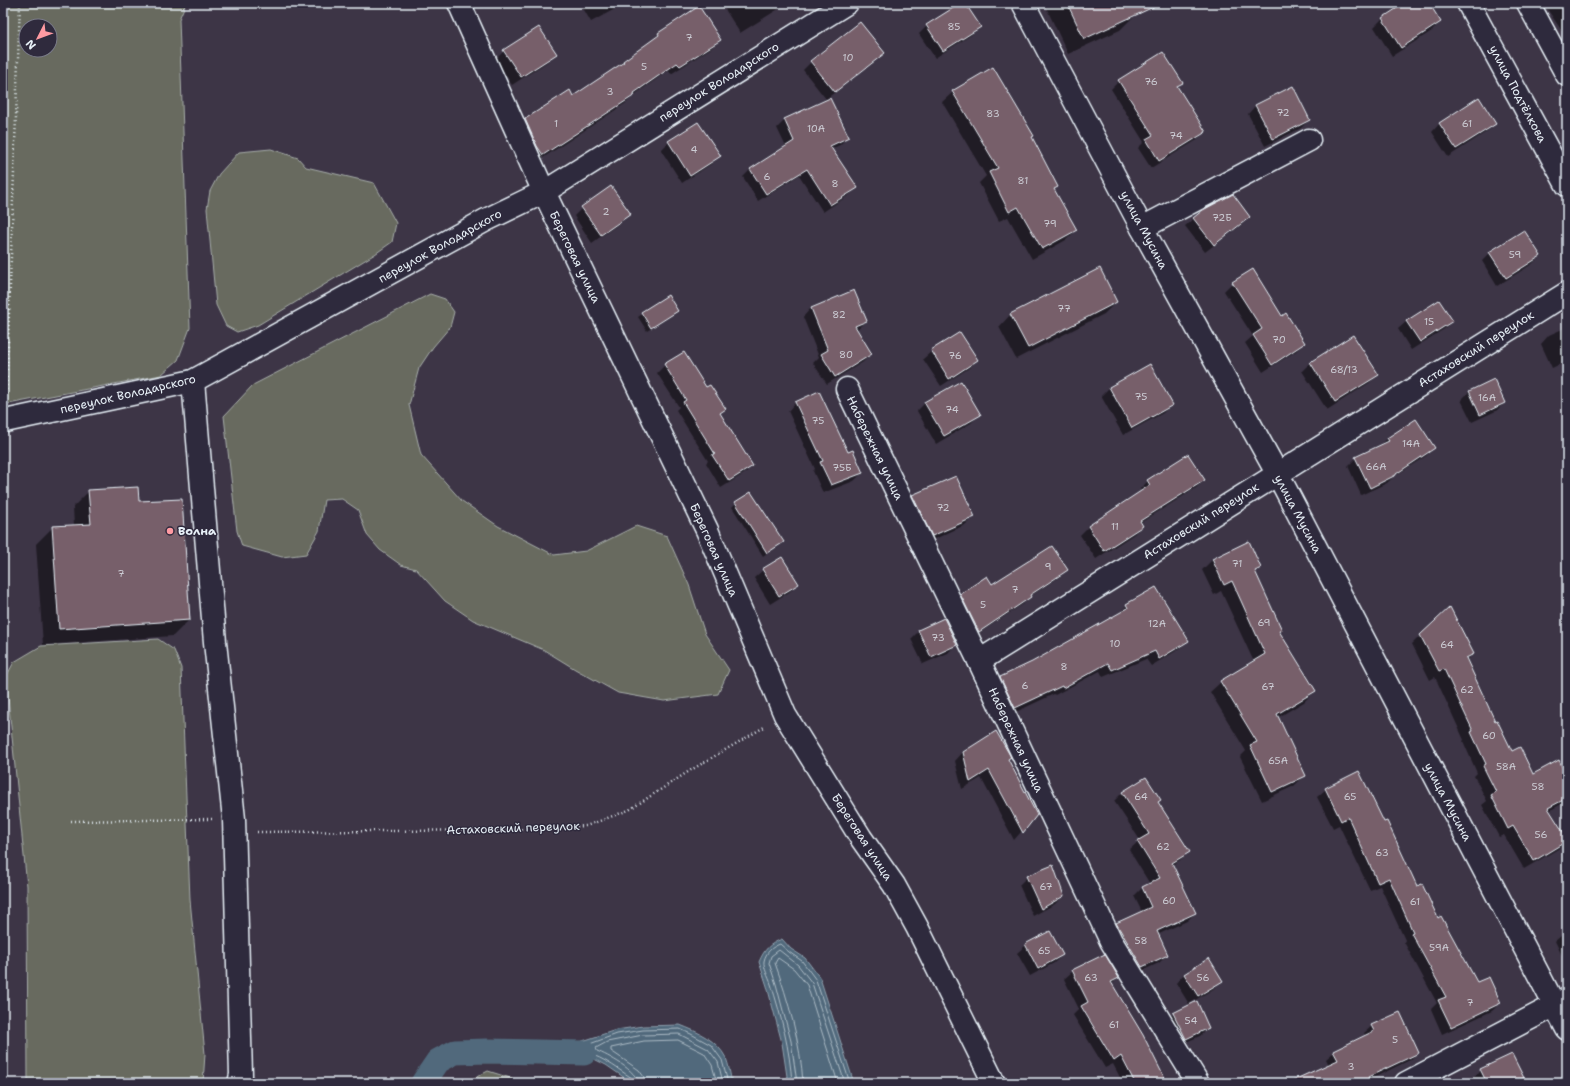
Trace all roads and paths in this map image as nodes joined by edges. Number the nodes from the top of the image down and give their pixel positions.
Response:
1 (20, 3) edge
2 (459, 3) edge
3 (846, 3) edge
4 (1023, 3) edge
5 (1468, 3) edge
6 (1528, 3) edge
7 (1567, 75) edge
8 (1309, 140) dead end
9 (1567, 185) edge
10 (544, 192) junction
11 (1142, 228) junction
12 (1567, 293) edge
13 (193, 381) junction
14 (847, 389) dead end
15 (5, 421) joint
16 (1277, 473) junction
17 (978, 661) junction
18 (785, 715) junction
19 (71, 821) dead end
20 (234, 826) junction
21 (1561, 1002) edge
22 (1567, 1029) edge
23 (239, 1083) edge
24 (994, 1083) edge
25 (1198, 1083) edge
26 (1406, 1083) edge

1 - 15 path
2 - 10 street, Береговая улица
3 - 10 street, переулок Володарского
4 - 11 street, улица Мусина
5 - 9 street, улица Подтёлкова
6 - 7 street
8 - 11 street
10 - 13 street, переулок Володарского
10 - 18 street, Береговая улица
11 - 16 street, улица Мусина
12 - 16 street, Астаховский переулок
13 - 15 street, переулок Володарского
13 - 20 street
14 - 17 street, Набережная улица
16 - 17 street, Астаховский переулок
16 - 21 street, улица Мусина
17 - 25 street, Набережная улица
18 - 20 path, Астаховский переулок
18 - 24 street, Береговая улица
19 - 20 path, Астаховский переулок
20 - 23 street
21 - 22 street, улица Мусина
21 - 26 street

